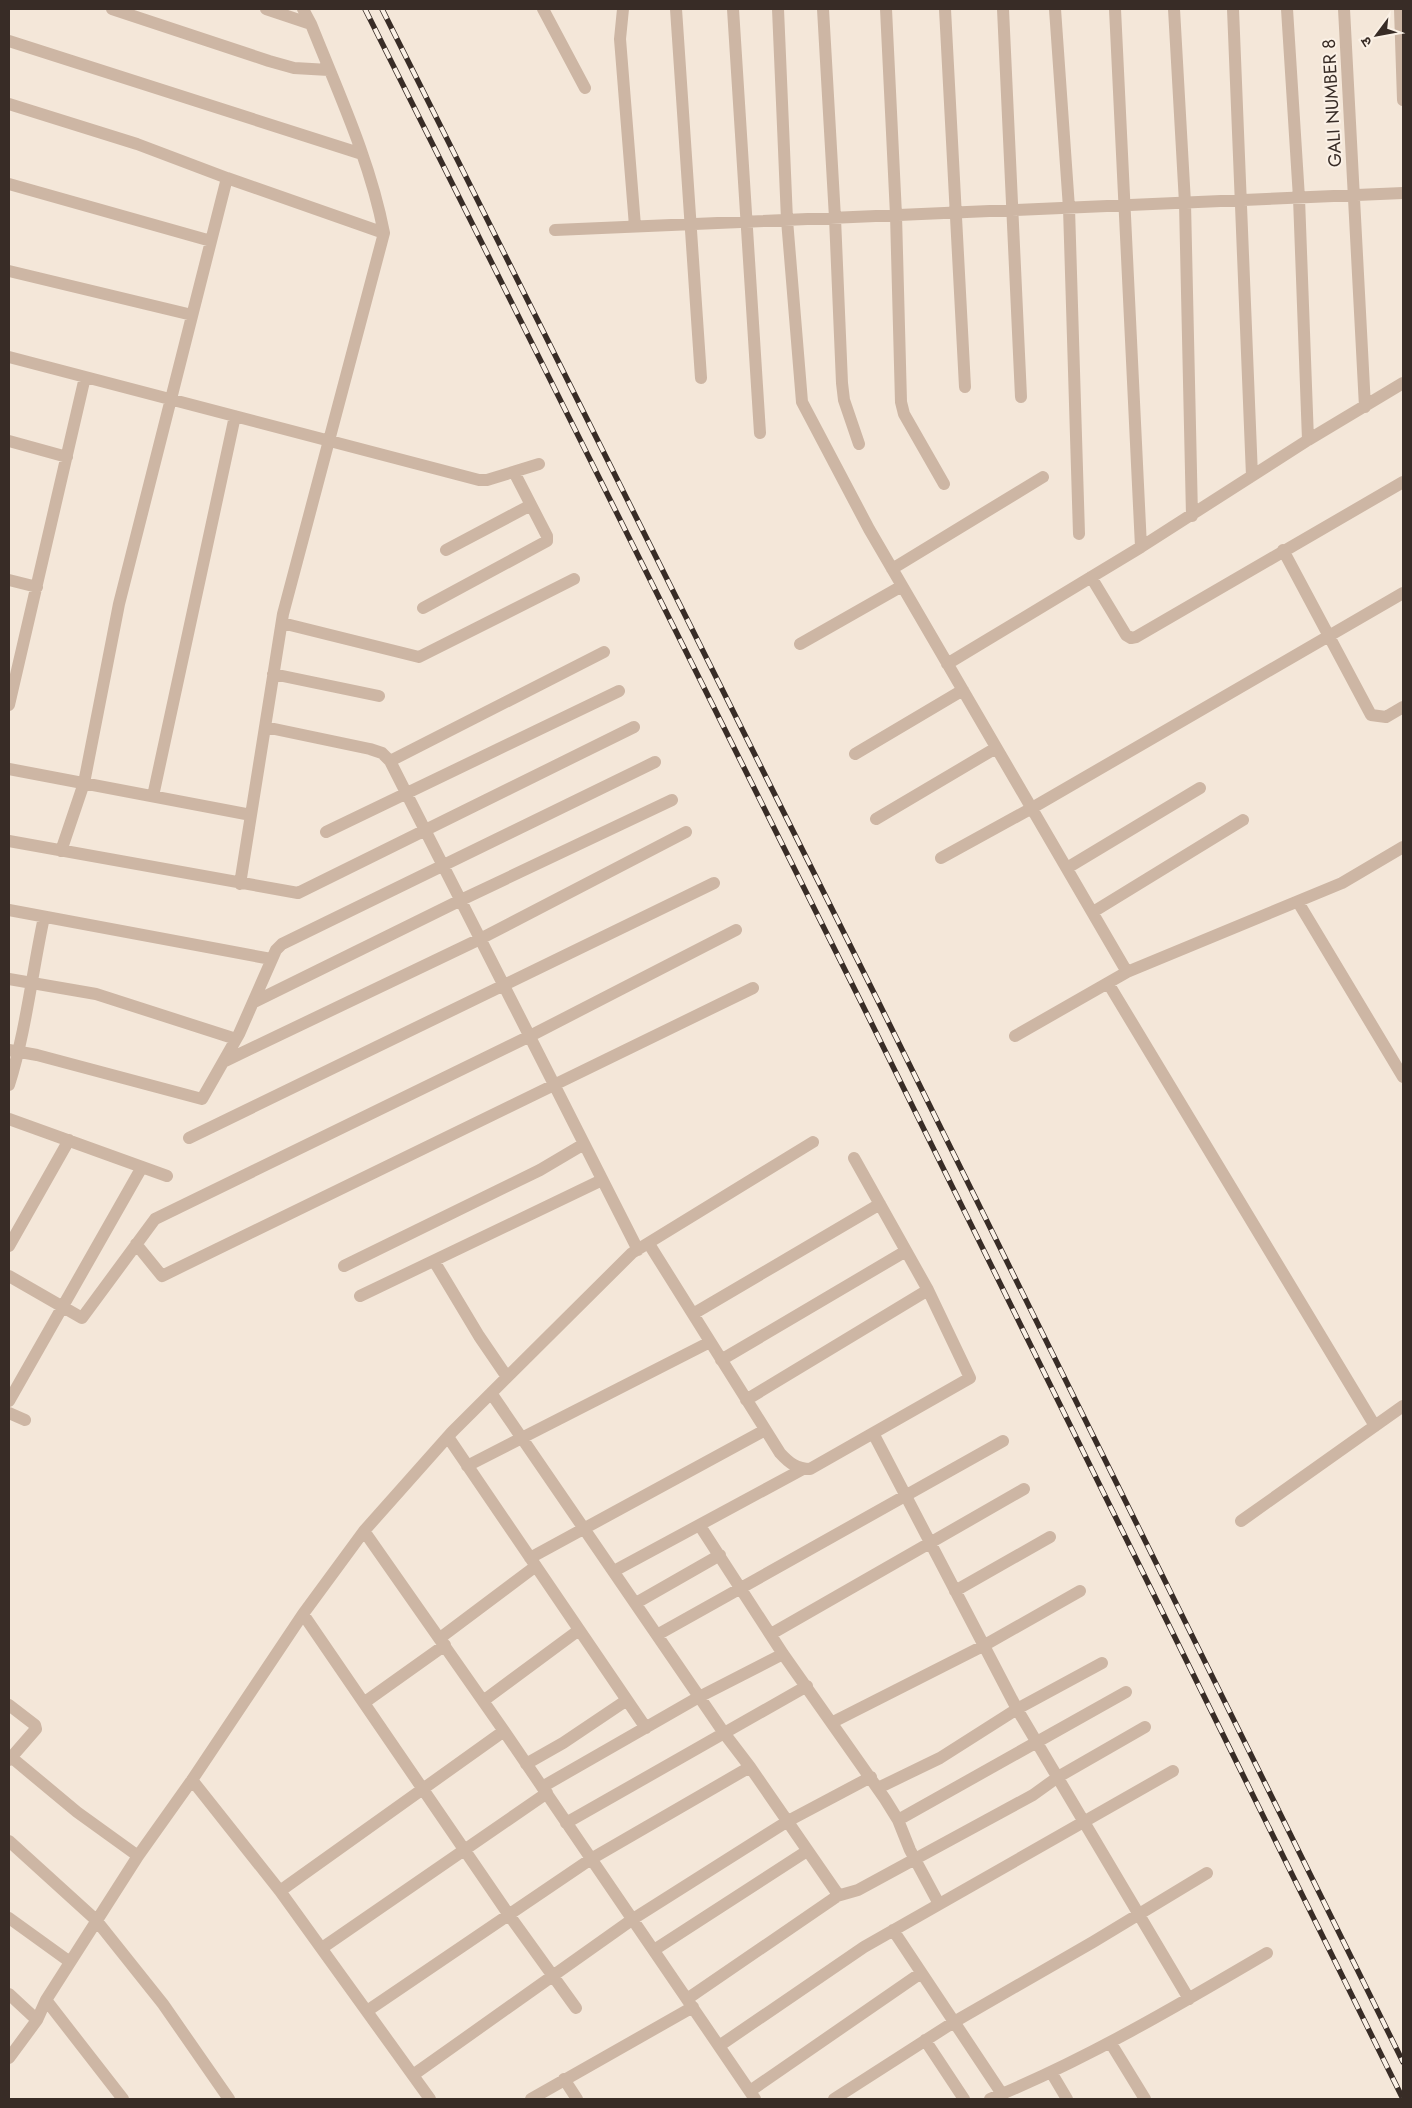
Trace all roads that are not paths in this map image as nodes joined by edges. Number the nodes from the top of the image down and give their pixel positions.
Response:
1 (112, 9) edge
2 (266, 9) edge
3 (302, 9) edge
4 (544, 9) edge
5 (622, 9) edge
6 (676, 9) edge
7 (733, 9) edge
8 (778, 9) edge
9 (823, 9) edge
10 (886, 9) edge
11 (945, 9) edge
12 (1002, 9) edge
13 (1055, 9) edge
14 (1115, 9) edge
15 (1174, 9) edge
16 (1233, 9) edge
17 (1287, 9) edge
18 (1344, 9) edge
19 (1400, 9) edge
20 (311, 24) junction
21 (9, 41) edge
22 (330, 70) junction
23 (585, 88) dead end
24 (1403, 100) edge
25 (9, 104) edge
26 (362, 154) junction
27 (227, 178) junction
28 (9, 184) edge
29 (1403, 193) edge
30 (1355, 196) junction
31 (1299, 198) junction
32 (1242, 200) junction
33 (1185, 203) junction
34 (1126, 205) junction
35 (1069, 208) junction
36 (1013, 210) junction
37 (954, 213) junction
38 (896, 215) junction
39 (835, 218) junction
40 (787, 220) junction
41 (745, 222) junction
42 (690, 224) junction
43 (635, 226) junction
44 (555, 230) dead end
45 (384, 233) junction
46 (211, 241) junction
47 (9, 271) edge
48 (192, 314) junction
49 (9, 358) edge
50 (85, 377) junction
51 (701, 378) dead end
52 (1403, 383) edge
53 (965, 387) dead end
54 (1021, 397) dead end
55 (170, 399) junction
56 (1365, 408) junction
57 (235, 416) junction
58 (760, 433) dead end
59 (1308, 440) junction
60 (9, 441) edge
61 (329, 441) junction
62 (858, 444) dead end
63 (68, 457) junction
64 (539, 464) dead end
65 (514, 472) junction
66 (1252, 476) junction
67 (1043, 477) dead end
68 (1403, 482) edge
69 (944, 484) dead end
70 (531, 505) junction
71 (1192, 516) junction
72 (1079, 534) dead end
73 (1141, 547) junction
74 (446, 550) dead end
75 (1283, 550) junction
76 (892, 569) junction
77 (1091, 577) junction
78 (574, 579) dead end
79 (9, 580) edge
80 (902, 586) junction
81 (37, 587) junction
82 (1403, 593) edge
83 (423, 608) dead end
84 (282, 623) junction
85 (1329, 636) junction
86 (800, 644) dead end
87 (604, 652) dead end
88 (947, 664) junction
89 (273, 674) junction
90 (963, 690) junction
91 (619, 691) dead end
92 (379, 696) dead end
93 (9, 705) edge
94 (1403, 706) edge
95 (265, 727) junction
96 (634, 727) dead end
97 (996, 748) junction
98 (855, 754) dead end
99 (390, 761) junction
100 (655, 762) dead end
101 (9, 769) edge
102 (84, 783) junction
103 (1200, 788) dead end
104 (406, 793) junction
105 (153, 796) junction
106 (672, 800) dead end
107 (1032, 808) junction
108 (251, 815) junction
109 (876, 819) dead end
110 (1243, 820) dead end
111 (425, 830) junction
112 (326, 832) dead end
113 (686, 832) dead end
114 (9, 841) edge
115 (1403, 847) edge
116 (61, 851) junction
117 (940, 858) dead end
118 (444, 867) junction
119 (1067, 868) junction
120 (714, 883) dead end
121 (240, 884) junction
122 (460, 900) junction
123 (1298, 902) junction
124 (9, 910) edge
125 (1093, 912) junction
126 (44, 917) junction
127 (736, 930) dead end
128 (480, 939) junction
129 (271, 959) junction
130 (1127, 972) junction
131 (9, 979) edge
132 (30, 982) junction
133 (1108, 983) junction
134 (503, 985) junction
135 (754, 988) dead end
136 (254, 1002) junction
137 (530, 1036) junction
138 (1015, 1036) dead end
139 (236, 1039) junction
140 (14, 1051) edge
141 (223, 1062) junction
142 (1403, 1077) edge
143 (553, 1084) junction
144 (9, 1086) edge
145 (9, 1119) edge
146 (189, 1138) dead end
147 (69, 1140) junction
148 (813, 1142) dead end
149 (584, 1144) junction
150 (854, 1158) dead end
151 (142, 1167) junction
152 (167, 1176) dead end
153 (602, 1180) junction
154 (880, 1204) junction
155 (136, 1244) junction
156 (9, 1246) edge
157 (643, 1247) junction
158 (906, 1251) junction
159 (434, 1261) junction
160 (344, 1266) dead end
161 (9, 1276) edge
162 (928, 1290) junction
163 (360, 1296) dead end
164 (63, 1307) junction
165 (693, 1314) junction
166 (710, 1342) junction
167 (722, 1360) junction
168 (507, 1377) junction
169 (491, 1393) junction
170 (746, 1400) junction
171 (9, 1401) edge
172 (1403, 1406) edge
173 (9, 1413) edge
174 (25, 1420) dead end
175 (1375, 1426) junction
176 (765, 1430) junction
177 (873, 1433) junction
178 (448, 1438) junction
179 (524, 1438) junction
180 (1003, 1441) dead end
181 (467, 1466) junction
182 (803, 1469) junction
183 (1024, 1489) dead end
184 (906, 1496) junction
185 (1240, 1521) dead end
186 (700, 1526) junction
187 (585, 1528) junction
188 (364, 1531) junction
189 (1050, 1536) dead end
190 (930, 1543) junction
191 (720, 1555) junction
192 (533, 1562) junction
193 (614, 1571) junction
194 (741, 1587) junction
195 (955, 1591) junction
196 (1080, 1591) dead end
197 (636, 1604) junction
198 (303, 1614) junction
199 (579, 1630) junction
200 (771, 1634) junction
201 (657, 1635) junction
202 (442, 1642) junction
203 (983, 1646) junction
204 (784, 1654) junction
205 (1102, 1663) dead end
206 (807, 1686) junction
207 (1126, 1692) dead end
208 (699, 1697) junction
209 (483, 1700) junction
210 (627, 1700) junction
211 (365, 1702) junction
212 (9, 1705) edge
213 (1017, 1709) junction
214 (833, 1722) junction
215 (1145, 1727) dead end
216 (646, 1728) junction
217 (504, 1731) junction
218 (724, 1733) junction
219 (1038, 1743) junction
220 (10, 1758) edge
221 (526, 1764) junction
222 (750, 1767) junction
223 (1173, 1771) dead end
224 (1058, 1777) junction
225 (192, 1780) junction
226 (874, 1783) junction
227 (424, 1790) junction
228 (545, 1790) junction
229 (898, 1820) junction
230 (788, 1821) junction
231 (1084, 1821) junction
232 (566, 1823) junction
233 (9, 1841) edge
234 (465, 1850) junction
235 (808, 1851) junction
236 (138, 1856) junction
237 (914, 1858) junction
238 (591, 1859) junction
239 (1207, 1873) dead end
240 (280, 1890) junction
241 (837, 1896) junction
242 (939, 1904) junction
243 (1137, 1914) junction
244 (509, 1915) junction
245 (9, 1918) edge
246 (633, 1919) junction
247 (96, 1920) junction
248 (893, 1930) junction
249 (322, 1948) junction
250 (654, 1950) junction
251 (1267, 1953) dead end
252 (70, 1962) junction
253 (922, 1973) junction
254 (553, 1976) junction
255 (9, 1994) edge
256 (1189, 1999) junction
257 (46, 2000) junction
258 (690, 2003) junction
259 (576, 2008) dead end
260 (367, 2011) junction
261 (37, 2020) junction
262 (954, 2022) junction
263 (925, 2040) junction
264 (1110, 2042) junction
265 (719, 2046) junction
266 (9, 2058) edge
267 (1051, 2072) junction
268 (413, 2075) junction
269 (564, 2079) junction
270 (1002, 2094) junction
271 (1019, 2094) edge
272 (752, 2095) edge
273 (123, 2099) edge
274 (229, 2099) edge
275 (430, 2099) edge
276 (531, 2099) edge
277 (577, 2099) edge
278 (834, 2099) edge
279 (964, 2099) edge
280 (990, 2099) edge
281 (1067, 2099) edge
282 (1144, 2099) edge

1 - 22 street
2 - 20 street
3 - 20 street
4 - 23 street
5 - 43 street
6 - 42 street
7 - 41 street
8 - 40 street
9 - 39 street
10 - 38 street
11 - 37 street
12 - 36 street
13 - 35 street
14 - 34 street
15 - 33 street
16 - 32 street
17 - 31 street
18 - 30 street, GALI NUMBER 8
19 - 24 street
20 - 22 street
21 - 26 street
22 - 26 street
25 - 27 street
26 - 45 street
27 - 45 street
27 - 46 street
28 - 46 street
29 - 30 street
30 - 31 street
30 - 56 street, GALI NUMBER 8
31 - 32 street
31 - 59 street
32 - 33 street
32 - 66 street
33 - 34 street
33 - 71 street
34 - 35 street
34 - 73 street
35 - 36 street
35 - 72 street
36 - 37 street
36 - 54 street
37 - 38 street
37 - 53 street
38 - 39 street
38 - 69 street
39 - 40 street
39 - 62 street
40 - 41 street
40 - 76 street
41 - 42 street
41 - 58 street
42 - 43 street
42 - 51 street
43 - 44 street
45 - 61 street
46 - 48 street
47 - 48 street
48 - 55 street
49 - 50 street
50 - 55 street
50 - 63 street
52 - 56 street
55 - 57 street
55 - 102 street
56 - 59 street
57 - 61 street
57 - 105 street
59 - 66 street
60 - 63 street
61 - 65 street
61 - 84 street
63 - 81 street
64 - 65 street
65 - 70 street
66 - 71 street
67 - 76 street
68 - 75 street
70 - 74 street
70 - 83 street
71 - 73 street
73 - 77 street
75 - 77 street
75 - 85 street
76 - 80 street
77 - 88 street
78 - 84 street
79 - 81 street
80 - 86 street
80 - 88 street
81 - 93 street
82 - 85 street
84 - 89 street
85 - 94 street
85 - 107 street
87 - 99 street
88 - 90 street
89 - 92 street
89 - 95 street
90 - 97 street
90 - 98 street
91 - 104 street
95 - 99 street
95 - 108 street
96 - 111 street
97 - 107 street
97 - 109 street
99 - 104 street
100 - 118 street
101 - 102 street
102 - 105 street
102 - 116 street
103 - 119 street
104 - 111 street
104 - 112 street
105 - 108 street
106 - 122 street
107 - 117 street
107 - 119 street
108 - 121 street
110 - 125 street
111 - 118 street
111 - 121 street
113 - 128 street
114 - 116 street
115 - 123 street
116 - 121 street
118 - 122 street
118 - 129 street
119 - 125 street
120 - 134 street
122 - 128 street
122 - 136 street
123 - 130 street
123 - 142 street
124 - 126 street
125 - 130 street
126 - 129 street
126 - 132 street
127 - 137 street
128 - 134 street
128 - 141 street
129 - 136 street
130 - 133 street
131 - 132 street
132 - 139 street
132 - 140 street
133 - 138 street
133 - 175 street
134 - 137 street
134 - 146 street
135 - 143 street
136 - 139 street
137 - 143 street
137 - 155 street
139 - 141 street
140 - 141 street
140 - 144 street
143 - 149 street
143 - 155 street
145 - 147 street
147 - 151 street
147 - 156 street
148 - 157 street
149 - 153 street
149 - 160 street
150 - 154 street
151 - 152 street
151 - 164 street
153 - 157 street
153 - 159 street
154 - 158 street
154 - 165 street
155 - 164 street
157 - 165 street
157 - 168 street
158 - 162 street
158 - 167 street
159 - 163 street
159 - 168 street
161 - 164 street
162 - 170 street
162 - 177 street
164 - 171 street
165 - 166 street
166 - 167 street
166 - 179 street
167 - 170 street
168 - 169 street
169 - 178 street
169 - 179 street
170 - 176 street
172 - 175 street
173 - 174 street
175 - 185 street
176 - 182 street
176 - 187 street
177 - 182 street
177 - 184 street
178 - 181 street
178 - 188 street
179 - 181 street
179 - 187 street
180 - 184 street
181 - 192 street
182 - 186 street
183 - 190 street
184 - 190 street
184 - 194 street
186 - 191 street
186 - 193 street
187 - 192 street
187 - 193 street
188 - 198 street
188 - 202 street
189 - 195 street
190 - 195 street
190 - 200 street
191 - 194 street
191 - 197 street
192 - 199 street
192 - 202 street
193 - 197 street
194 - 200 street
194 - 201 street
195 - 203 street
196 - 203 street
197 - 201 street
198 - 211 street
198 - 225 street
199 - 209 street
199 - 210 street
200 - 204 street
201 - 208 street
202 - 209 street
202 - 211 street
203 - 213 street
203 - 214 street
204 - 206 street
204 - 208 street
205 - 213 street
206 - 214 street
206 - 218 street
207 - 219 street
208 - 216 street
208 - 218 street
209 - 217 street
210 - 216 street
210 - 221 street
211 - 227 street
212 - 220 street
213 - 219 street
213 - 226 street
214 - 226 street
215 - 224 street
216 - 228 street
217 - 221 street
217 - 227 street
218 - 222 street
218 - 232 street
219 - 224 street
219 - 229 street
220 - 236 street
221 - 228 street
222 - 230 street
222 - 238 street
223 - 231 street
224 - 231 street
224 - 237 street
225 - 236 street
225 - 240 street
226 - 229 street
226 - 230 street
227 - 234 street
227 - 240 street
228 - 232 street
228 - 234 street
229 - 237 street
230 - 235 street
230 - 246 street
231 - 242 street
231 - 243 street
232 - 238 street
233 - 247 street
234 - 244 street
234 - 249 street
235 - 241 street
235 - 250 street
236 - 247 street
237 - 241 street
237 - 242 street
238 - 244 street
238 - 246 street
239 - 243 street
240 - 249 street
241 - 258 street
242 - 248 street
243 - 256 street
243 - 262 street
244 - 254 street
244 - 260 street
245 - 252 street
246 - 250 street
246 - 254 street
247 - 252 street
247 - 274 street
248 - 253 street
248 - 265 street
249 - 260 street
250 - 258 street
251 - 256 street
252 - 257 street
253 - 262 street
253 - 272 street
254 - 259 street
254 - 268 street
255 - 261 street
256 - 264 street
257 - 261 street
257 - 273 street
258 - 265 street
258 - 269 street
260 - 268 street
261 - 266 street
262 - 263 street
262 - 270 street
263 - 278 street
263 - 279 street
264 - 267 street
264 - 282 street
265 - 272 street
267 - 271 street
267 - 281 street
268 - 275 street
269 - 276 street
269 - 277 street
270 - 271 street
270 - 280 street

